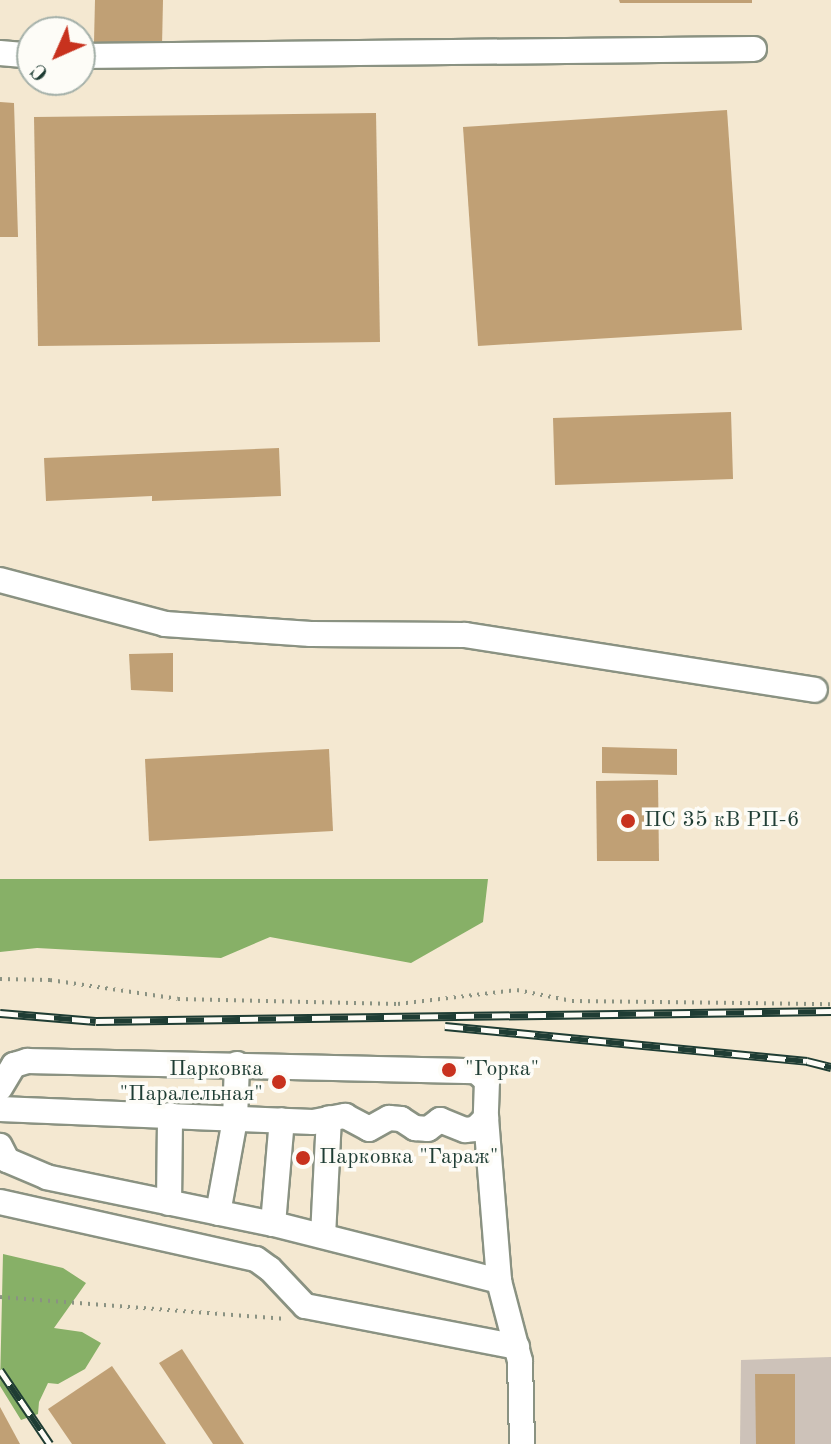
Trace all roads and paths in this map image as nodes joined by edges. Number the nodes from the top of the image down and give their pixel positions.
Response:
1 (754, 49) dead end
2 (96, 56) edge
3 (0, 580) edge
4 (815, 690) dead end
5 (0, 979) edge
6 (831, 1004) edge
7 (237, 1064) junction
8 (0, 1088) edge
9 (0, 1109) edge
10 (170, 1115) junction
11 (329, 1118) junction
12 (486, 1118) junction
13 (235, 1119) junction
14 (282, 1120) junction
15 (0, 1146) edge
16 (0, 1202) edge
17 (169, 1203) junction
18 (218, 1213) junction
19 (273, 1224) junction
20 (323, 1236) junction
21 (499, 1281) junction
22 (0, 1297) edge
23 (284, 1319) dead end
24 (517, 1347) junction
25 (522, 1444) edge

1 - 2 lane
3 - 4 lane
5 - 6 path
7 - 8 lane
7 - 12 lane
7 - 13 lane
9 - 10 lane
10 - 13 lane
10 - 17 lane
11 - 12 lane
11 - 14 lane
11 - 20 lane
12 - 21 lane
13 - 14 lane
13 - 18 lane
14 - 19 lane
15 - 17 lane
16 - 24 lane
17 - 18 lane
18 - 19 lane
19 - 20 lane
20 - 21 lane
21 - 24 lane
22 - 23 path
24 - 25 lane

